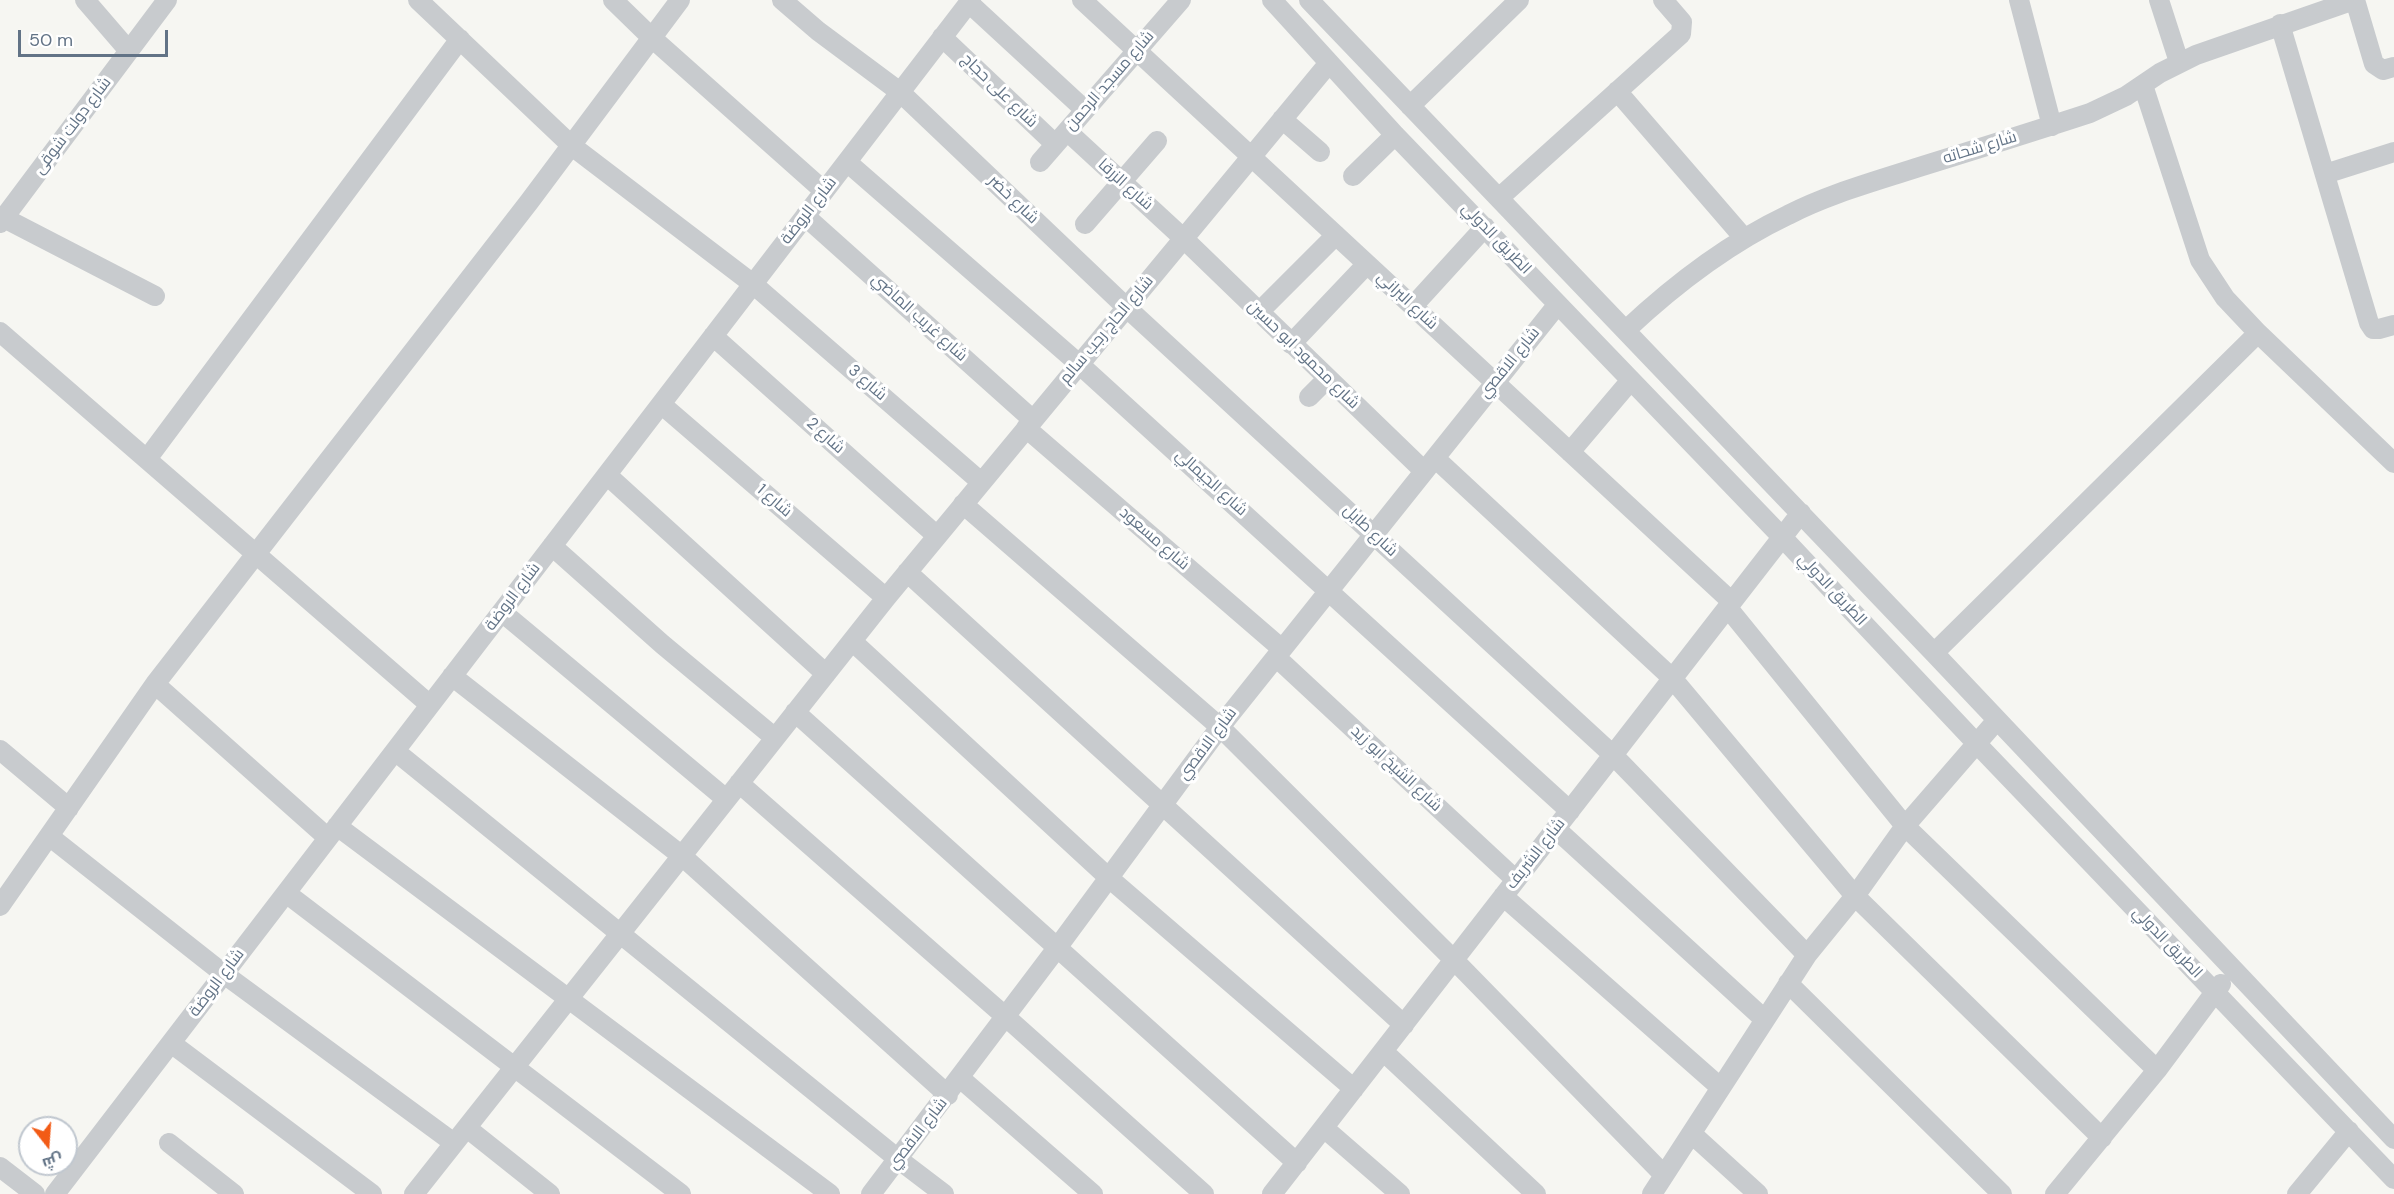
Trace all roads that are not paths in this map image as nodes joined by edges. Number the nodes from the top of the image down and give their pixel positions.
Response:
1 (85, 0) edge
2 (167, 0) edge
3 (418, 0) edge
4 (613, 0) edge
5 (680, 0) edge
6 (782, 0) edge
7 (1082, 0) edge
8 (1181, 0) edge
9 (1272, 0) edge
10 (1309, 0) edge
11 (1519, 0) edge
12 (1663, 0) edge
13 (2019, 0) edge
14 (2159, 0) edge
15 (2354, 0) edge
16 (964, 3) edge
17 (2290, 14) edge
18 (1339, 31) junction
19 (942, 37) junction
20 (652, 38) junction
21 (460, 39) junction
22 (129, 51) junction
23 (1136, 51) junction
24 (1324, 57) junction
25 (2179, 62) junction
26 (2394, 67) edge
27 (2143, 85) junction
28 (1617, 91) junction
29 (900, 92) junction
30 (1410, 106) junction
31 (1085, 110) junction
32 (1282, 119) junction
33 (2052, 126) junction
34 (1395, 135) junction
35 (1061, 138) junction
36 (1157, 141) dead end
37 (572, 146) junction
38 (1320, 152) dead end
39 (2394, 152) edge
40 (1250, 156) junction
41 (847, 162) junction
42 (1040, 162) dead end
43 (2325, 174) junction
44 (1353, 176) dead end
45 (1121, 183) junction
46 (824, 191) junction
47 (1499, 198) junction
48 (805, 216) junction
49 (2, 220) edge
50 (1085, 224) dead end
51 (1485, 227) junction
52 (1336, 235) junction
53 (1183, 238) junction
54 (1744, 238) junction
55 (1367, 264) junction
56 (753, 284) junction
57 (155, 296) dead end
58 (1594, 299) junction
59 (1558, 304) junction
60 (1413, 306) junction
61 (1126, 307) junction
62 (1260, 312) junction
63 (1572, 319) junction
64 (2394, 326) edge
65 (1626, 330) junction
66 (0, 332) edge
67 (2258, 333) junction
68 (713, 336) junction
69 (1291, 344) junction
70 (1079, 364) junction
71 (1327, 379) junction
72 (1631, 380) junction
73 (1495, 382) junction
74 (1309, 397) dead end
75 (661, 404) junction
76 (1029, 424) junction
77 (1570, 452) junction
78 (147, 459) junction
79 (2394, 463) edge
80 (1429, 465) junction
81 (607, 475) junction
82 (981, 482) junction
83 (963, 504) junction
84 (1801, 513) junction
85 (1374, 534) junction
86 (937, 536) junction
87 (1782, 537) junction
88 (552, 546) junction
89 (257, 554) junction
90 (907, 572) junction
91 (1329, 590) junction
92 (886, 598) junction
93 (1730, 605) junction
94 (502, 612) junction
95 (852, 641) junction
96 (1279, 653) junction
97 (1934, 653) junction
98 (826, 674) junction
99 (452, 676) junction
100 (1672, 678) junction
101 (155, 684) junction
102 (430, 705) junction
103 (795, 712) junction
104 (1997, 720) junction
105 (1220, 727) junction
106 (775, 738) junction
107 (1977, 744) junction
108 (0, 750) edge
109 (395, 751) junction
110 (1613, 755) junction
111 (739, 783) junction
112 (726, 799) junction
113 (1163, 804) junction
114 (69, 808) junction
115 (1570, 811) junction
116 (1905, 826) junction
117 (1556, 829) junction
118 (333, 832) junction
119 (49, 836) junction
120 (682, 856) junction
121 (1109, 878) junction
122 (1510, 888) junction
123 (286, 893) junction
124 (1855, 896) junction
125 (0, 906) edge
126 (620, 933) junction
127 (1058, 948) junction
128 (1807, 956) junction
129 (1454, 960) junction
130 (2233, 971) junction
131 (224, 974) junction
132 (1788, 983) junction
133 (2214, 993) junction
134 (569, 999) junction
135 (1006, 1017) junction
136 (1764, 1019) junction
137 (1404, 1025) junction
138 (171, 1043) junction
139 (1383, 1051) junction
140 (514, 1067) junction
141 (2157, 1070) junction
142 (960, 1078) junction
143 (1721, 1088) junction
144 (1354, 1089) junction
145 (948, 1095) junction
146 (467, 1128) junction
147 (1324, 1128) junction
148 (2349, 1131) junction
149 (1692, 1134) junction
150 (2102, 1138) junction
151 (2394, 1139) edge
152 (170, 1143) dead end
153 (454, 1143) junction
154 (898, 1159) junction
155 (1297, 1163) junction
156 (0, 1167) edge
157 (1664, 1175) junction
158 (2394, 1179) edge
159 (30, 1193) edge
160 (56, 1194) edge
161 (234, 1194) edge
162 (372, 1194) edge
163 (414, 1194) edge
164 (550, 1194) edge
165 (681, 1194) edge
166 (830, 1194) edge
167 (871, 1194) edge
168 (944, 1194) edge
169 (1092, 1194) edge
170 (1204, 1194) edge
171 (1272, 1194) edge
172 (1400, 1194) edge
173 (1536, 1194) edge
174 (1652, 1194) edge
175 (1758, 1194) edge
176 (2002, 1194) edge
177 (2055, 1194) edge
178 (2297, 1194) edge

1 - 22 street
2 - 22 street, شارع دولت شوقى
3 - 21 street, شارع 3
4 - 20 street
5 - 20 street
6 - 29 street, شارع خضر
7 - 23 street, شارع البراني
8 - 23 street, شارع مسجد الرحمن
9 - 24 street, الطريق الدولي
10 - 18 street, الطريق الدولي
11 - 30 street
12 - 28 street
13 - 33 street
14 - 25 street
15 - 17 street, شارع شحاته
15 - 26 street
16 - 19 street, شارع الروضة
16 - 31 street
17 - 25 street, شارع شحاته
17 - 43 street
18 - 24 street, شارع الحاج رجب سالم
18 - 30 street, الطريق الدولي
19 - 29 street, شارع الروضة
19 - 35 street, شارع على حجاج
20 - 37 street
20 - 46 street
21 - 37 street, شارع 3
21 - 78 street
22 - 49 street, شارع دولت شوقى
23 - 31 street, شارع مسجد الرحمن
23 - 40 street, شارع البراني
24 - 32 street, شارع الحاج رجب سالم
24 - 34 street, الطريق الدولي
25 - 27 street, شارع شحاته
27 - 33 street, شارع شحاته
27 - 67 street
28 - 47 street
28 - 54 street
29 - 41 street, شارع الروضة
29 - 61 street, شارع خضر
30 - 47 street, الطريق الدولي
31 - 35 street, شارع مسجد الرحمن
32 - 38 street
32 - 40 street, شارع الحاج رجب سالم
33 - 54 street, شارع شحاته
34 - 44 street
34 - 51 street, الطريق الدولي
35 - 42 street, شارع مسجد الرحمن
35 - 45 street, شارع الزرقا
36 - 45 street
37 - 56 street, شارع 3
37 - 89 street
39 - 43 street
40 - 52 street, شارع البراني
40 - 53 street, شارع الحاج رجب سالم
41 - 46 street, شارع الروضة
41 - 70 street, شارع الجيمالي
43 - 64 street
45 - 50 street
45 - 53 street, شارع الزرقا
46 - 48 street, شارع الروضة
47 - 58 street, الطريق الدولي
48 - 56 street, شارع الروضة
48 - 76 street, شارع غريب الماضي
49 - 57 street
51 - 59 street, الطريق الدولي
51 - 60 street
52 - 55 street, شارع البراني
52 - 62 street
53 - 61 street, شارع الحاج رجب سالم
53 - 62 street, شارع محمود ابو حسين
54 - 65 street, شارع شحاته
55 - 60 street, شارع البراني
55 - 69 street
56 - 68 street, شارع الروضة
56 - 82 street, شارع 3
58 - 63 street
58 - 65 street, الطريق الدولي
59 - 63 street, الطريق الدولي
59 - 73 street, شارع الاقصي
60 - 73 street, شارع البراني
61 - 70 street, شارع الحاج رجب سالم
61 - 85 street, شارع طايل
62 - 69 street, شارع محمود ابو حسين
63 - 72 street, الطريق الدولي
65 - 84 street, الطريق الدولي
66 - 78 street
67 - 79 street
67 - 97 street
68 - 75 street, شارع الروضة
68 - 86 street, شارع 2
69 - 71 street, شارع محمود ابو حسين
70 - 76 street, شارع الحاج رجب سالم
70 - 91 street, شارع الجيمالي
71 - 74 street
71 - 80 street, شارع محمود ابو حسين
72 - 77 street
72 - 87 street, الطريق الدولي
73 - 77 street, شارع البراني
73 - 80 street, شارع الاقصي
75 - 81 street, شارع الروضة
75 - 92 street, شارع 1
76 - 82 street, شارع الحاج رجب سالم
76 - 96 street, شارع مسعود
77 - 93 street, شارع البراني
78 - 89 street
80 - 85 street, شارع الاقصي
80 - 100 street, شارع محمود ابو حسين
81 - 88 street, شارع الروضة
81 - 98 street
82 - 83 street, شارع الحاج رجب سالم
83 - 86 street, شارع الحاج رجب سالم
83 - 105 street
84 - 87 street, شارع الشريف
84 - 97 street, الطريق الدولي
85 - 91 street, شارع الاقصي
85 - 110 street, شارع طايل
86 - 90 street, شارع الحاج رجب سالم
87 - 93 street, شارع الشريف
87 - 107 street, الطريق الدولي
88 - 94 street, شارع الروضة
88 - 106 street
89 - 101 street
89 - 102 street
90 - 92 street, شارع الحاج رجب سالم
90 - 113 street
91 - 96 street, شارع الاقصي
91 - 115 street, شارع الجيمالي
92 - 95 street, شارع الحاج رجب سالم
93 - 100 street, شارع الشريف
93 - 116 street, شارع البراني
94 - 99 street, شارع الروضة
94 - 112 street
95 - 98 street, شارع الحاج رجب سالم
95 - 121 street
96 - 105 street, شارع الاقصي
96 - 122 street, شارع الشيخ ابو زيد
97 - 104 street, الطريق الدولي
98 - 103 street, شارع الحاج رجب سالم
99 - 102 street, شارع الروضة
99 - 120 street
100 - 110 street, شارع الشريف
100 - 124 street, شارع محمود ابو حسين
101 - 114 street
101 - 118 street
102 - 109 street, شارع الروضة
103 - 106 street, شارع الحاج رجب سالم
103 - 127 street
104 - 107 street
104 - 130 street, الطريق الدولي
105 - 113 street, شارع الاقصي
105 - 129 street
106 - 111 street, شارع الحاج رجب سالم
107 - 116 street
107 - 133 street, الطريق الدولي
108 - 114 street
109 - 118 street, شارع الروضة
109 - 126 street
110 - 115 street, شارع الشريف
110 - 128 street, شارع طايل
111 - 112 street, شارع الحاج رجب سالم
111 - 135 street
112 - 120 street, شارع الحاج رجب سالم
113 - 121 street, شارع الاقصي
113 - 137 street
114 - 119 street
115 - 117 street, شارع الشريف
116 - 124 street
116 - 141 street, شارع البراني
117 - 122 street, شارع الشريف
117 - 136 street
118 - 123 street, شارع الروضة
118 - 134 street
119 - 125 street
119 - 131 street
120 - 126 street, شارع الحاج رجب سالم
120 - 145 street
121 - 127 street, شارع الاقصي
121 - 144 street
122 - 129 street, شارع الشريف
122 - 143 street, شارع الشيخ ابو زيد
123 - 131 street, شارع الروضة
123 - 140 street
124 - 128 street
124 - 150 street, شارع محمود ابو حسين
126 - 134 street, شارع الحاج رجب سالم
126 - 154 street
127 - 135 street, شارع الاقصي
127 - 155 street
128 - 132 street
129 - 137 street, شارع الشريف
129 - 157 street
130 - 133 street
130 - 151 street, الطريق الدولي
131 - 138 street, شارع الروضة
131 - 153 street
132 - 136 street
132 - 176 street
133 - 141 street
133 - 148 street, الطريق الدولي
134 - 140 street, شارع الحاج رجب سالم
134 - 166 street
135 - 142 street, شارع الاقصي
135 - 170 street
136 - 143 street
137 - 139 street, شارع الشريف
138 - 160 street, شارع الروضة
138 - 162 street
139 - 144 street, شارع الشريف
139 - 173 street
140 - 146 street, شارع الحاج رجب سالم
140 - 165 street
141 - 150 street
142 - 145 street, شارع الاقصي
142 - 169 street
143 - 149 street
144 - 147 street, شارع الشريف
145 - 154 street, شارع الاقصي
146 - 153 street, شارع الحاج رجب سالم
146 - 164 street
147 - 155 street, شارع الشريف
147 - 172 street
148 - 158 street, الطريق الدولي
148 - 178 street
149 - 157 street
149 - 175 street
150 - 177 street
152 - 161 street
153 - 163 street, شارع الحاج رجب سالم
154 - 167 street, شارع الاقصي
154 - 168 street
155 - 171 street, شارع الشريف
156 - 159 street
157 - 174 street

